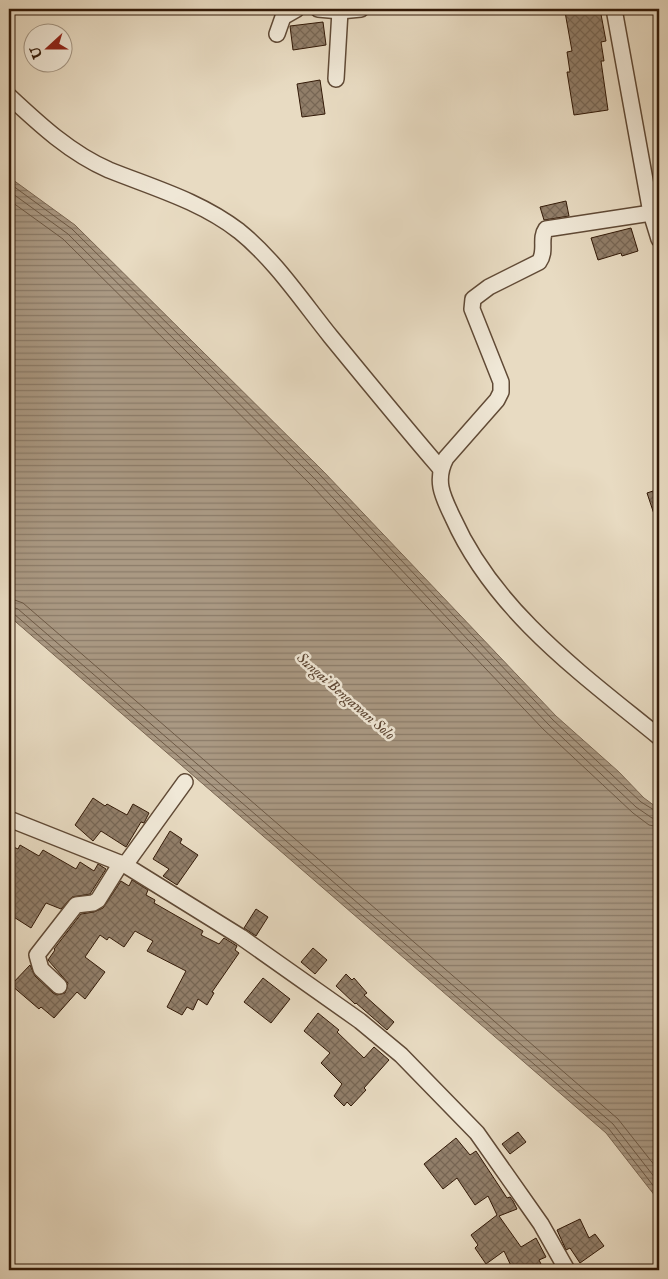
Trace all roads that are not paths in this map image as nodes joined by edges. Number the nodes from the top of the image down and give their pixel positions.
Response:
1 (296, 9) edge
2 (318, 9) edge
3 (361, 9) edge
4 (614, 9) edge
5 (340, 11) junction
6 (277, 34) dead end
7 (336, 79) dead end
8 (9, 96) edge
9 (651, 213) junction
10 (659, 239) edge
11 (440, 468) junction
12 (659, 737) edge
13 (184, 782) dead end
14 (9, 819) edge
15 (123, 864) junction
16 (59, 986) dead end
17 (567, 1270) edge

1 - 6 street
2 - 5 street
3 - 5 street
4 - 9 street
5 - 7 street
8 - 11 street
9 - 10 street
9 - 11 street
11 - 12 street
13 - 15 street
14 - 15 street
15 - 16 street
15 - 17 street

